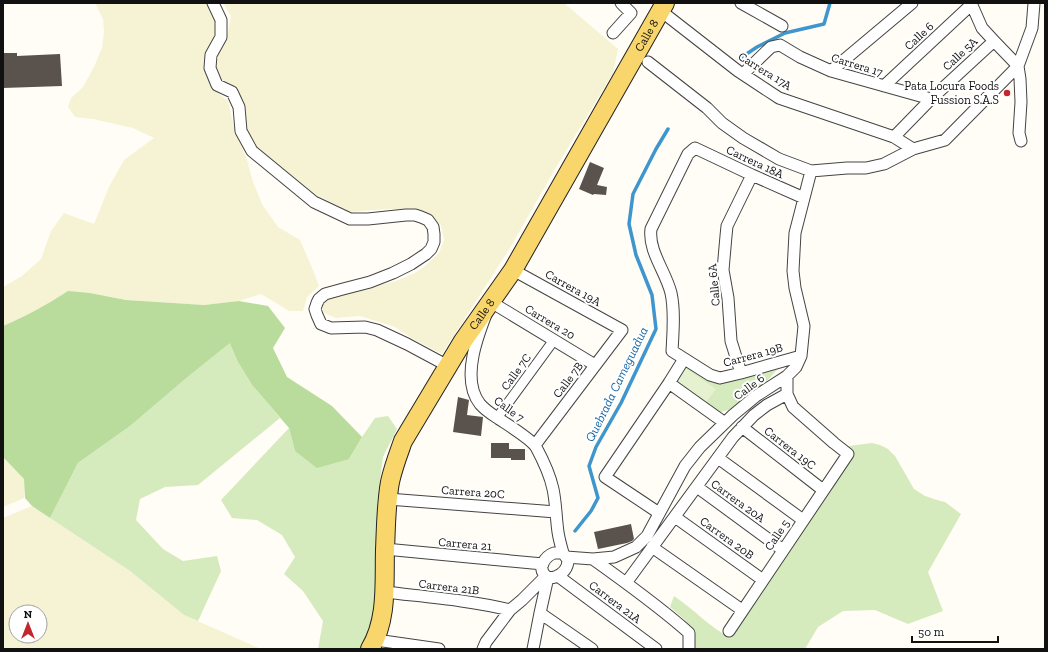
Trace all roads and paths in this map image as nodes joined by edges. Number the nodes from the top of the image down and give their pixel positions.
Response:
1 (213, 3) edge
2 (621, 3) edge
3 (741, 3) edge
4 (912, 3) edge
5 (1034, 3) edge
6 (972, 4) edge
7 (663, 7) edge
8 (782, 26) dead end
9 (613, 33) dead end
10 (994, 41) junction
11 (648, 62) dead end
12 (1018, 66) junction
13 (740, 72) junction
14 (830, 72) junction
15 (884, 86) junction
16 (931, 99) junction
17 (894, 137) junction
18 (1021, 141) dead end
19 (913, 150) junction
20 (811, 171) junction
21 (752, 175) junction
22 (804, 198) junction
23 (513, 270) junction
24 (491, 302) junction
25 (622, 330) joint
26 (554, 340) junction
27 (672, 351) joint
28 (800, 356) junction
29 (684, 359) junction
30 (596, 365) junction
31 (448, 366) junction
32 (741, 373) junction
33 (787, 376) junction
34 (669, 383) junction
35 (787, 394) junction
36 (498, 418) junction
37 (725, 423) junction
38 (742, 427) junction
39 (535, 445) junction
40 (718, 458) junction
41 (697, 487) junction
42 (823, 490) junction
43 (388, 499) junction
44 (556, 512) junction
45 (659, 513) junction
46 (675, 517) junction
47 (803, 520) junction
48 (558, 532) junction
49 (652, 547) junction
50 (385, 549) junction
51 (783, 550) junction
52 (551, 554) junction
53 (564, 555) junction
54 (588, 559) junction
55 (543, 564) junction
56 (554, 574) junction
57 (763, 580) junction
58 (626, 583) junction
59 (385, 592) junction
60 (510, 610) junction
61 (742, 610) junction
62 (540, 613) junction
63 (729, 631) dead end
64 (373, 644) edge
65 (439, 649) edge
66 (483, 649) edge
67 (534, 649) edge
68 (592, 649) edge
69 (656, 649) edge
70 (689, 649) edge

1 - 31 street
2 - 9 street
3 - 8 street
4 - 14 street
5 - 12 street
6 - 10 street
6 - 15 street, Calle 6
7 - 13 street, Carrera 17A
7 - 23 main road, Calle 8
10 - 12 street
10 - 16 street, Calle 5A
11 - 20 street
12 - 18 street
12 - 19 street
13 - 14 street, Carrera 17
13 - 17 street, Carrera 17A
14 - 15 street, Carrera 17
15 - 16 street, Carrera 17
16 - 17 street, Calle 5A
17 - 19 street, Carrera 17A
19 - 20 street
20 - 22 street, Calle 6
21 - 22 street, Carrera 18A
21 - 27 street, Carrera 18A
21 - 32 street, Calle 6A
22 - 28 street, Calle 6
23 - 24 main road, Calle 8
23 - 25 street, Carrera 19A
24 - 26 street, Carrera 20
24 - 31 main road, Calle 8
24 - 36 street, Calle 7
25 - 30 street, Calle 7B
26 - 30 street, Carrera 20
26 - 36 street, Calle 7C
27 - 29 street, Carrera 19B
28 - 32 street, Carrera 19B
28 - 33 street, Calle 6
29 - 32 street, Carrera 19B
29 - 34 street
30 - 39 street, Calle 7B
31 - 43 main road, Calle 8
33 - 35 street
33 - 37 street, Calle 6
34 - 37 street
34 - 45 street
35 - 38 street
35 - 42 street, Calle 5
36 - 39 street, Calle 7
37 - 45 street, Calle 6
38 - 40 street
38 - 42 street, Carrera 19C
39 - 44 street, Calle 7
40 - 41 street
40 - 47 street
41 - 46 street
41 - 51 street, Carrera 20A
42 - 47 street, Calle 5
43 - 44 street, Carrera 20C
43 - 50 main road, Calle 8
44 - 48 street, Calle 7
45 - 54 street, Calle 6
46 - 49 street
46 - 57 street, Carrera 20B
47 - 51 street, Calle 5
48 - 52 street, Calle 7
48 - 53 street, Calle 7
49 - 58 street
49 - 61 street
50 - 55 street, Carrera 21
50 - 59 main road, Calle 8
51 - 57 street, Calle 5
52 - 53 street
52 - 55 street
53 - 54 street, Calle 6
53 - 56 street
54 - 56 street, Calle 6
54 - 58 street
55 - 56 street
56 - 60 street
56 - 62 street
56 - 69 street, Carrera 21A
57 - 61 street, Calle 5
58 - 70 street
59 - 60 street, Carrera 21B
59 - 64 main road, Calle 8
60 - 66 street
61 - 63 street, Calle 5
62 - 67 street
62 - 68 street
64 - 65 street

